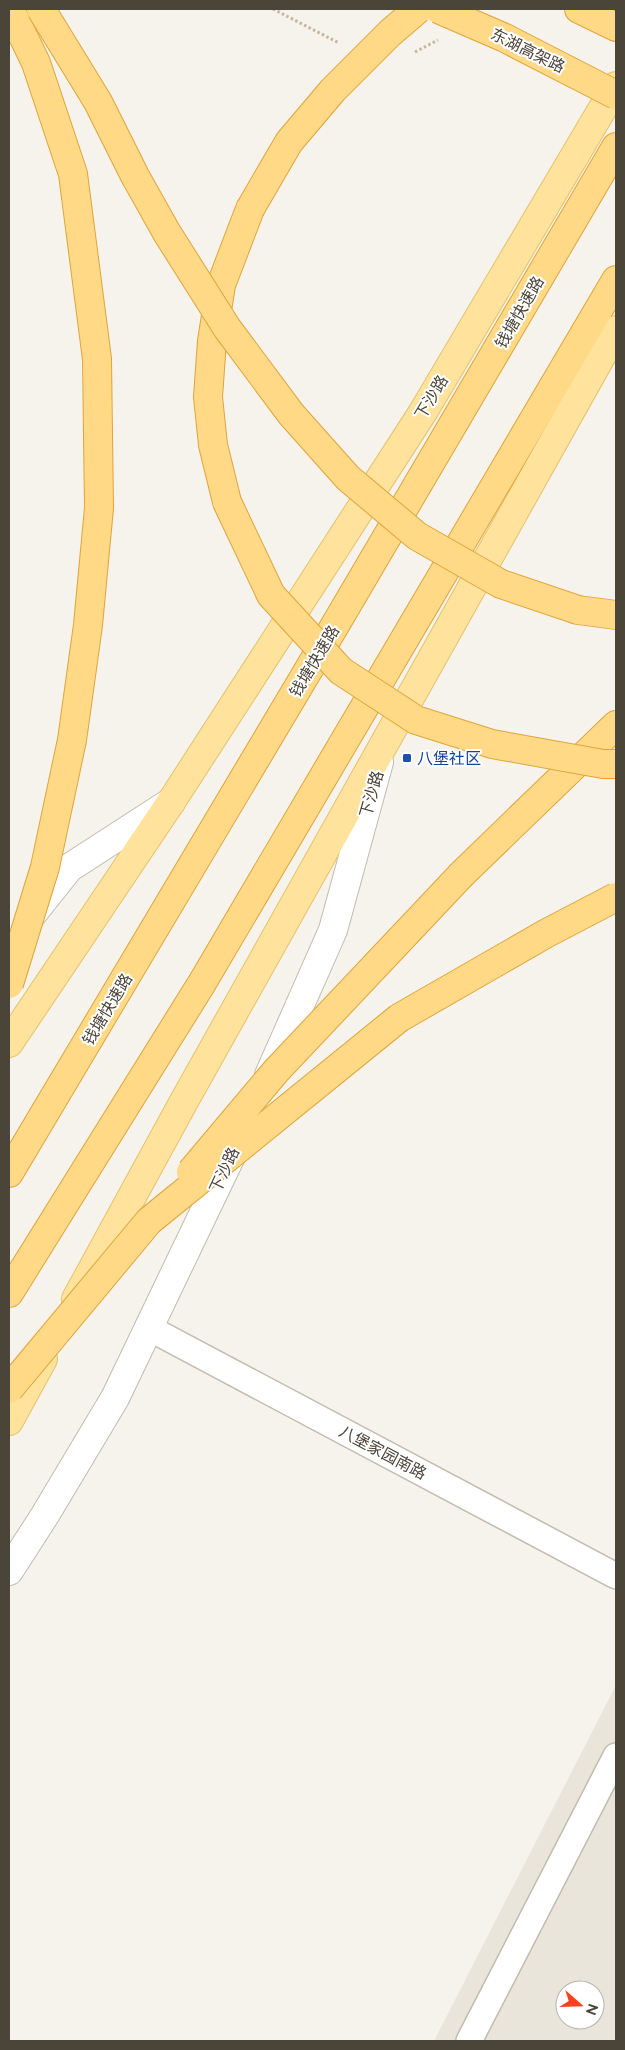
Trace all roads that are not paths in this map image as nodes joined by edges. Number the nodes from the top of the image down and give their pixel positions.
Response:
1 (10, 9) edge
2 (40, 9) edge
3 (418, 9) edge
4 (438, 9) edge
5 (460, 9) edge
6 (579, 9) edge
7 (616, 27) edge
8 (616, 81) edge
9 (616, 86) edge
10 (616, 95) edge
11 (616, 146) edge
12 (616, 280) edge
13 (616, 330) edge
14 (616, 615) edge
15 (616, 725) edge
16 (384, 744) junction
17 (616, 764) edge
18 (171, 802) junction
19 (616, 897) edge
20 (9, 944) edge
21 (9, 984) edge
22 (9, 1043) edge
23 (9, 1173) edge
24 (149, 1221) junction
25 (9, 1293) edge
26 (149, 1328) junction
27 (9, 1389) edge
28 (9, 1421) edge
29 (9, 1571) edge
30 (616, 1576) edge
31 (616, 1756) edge
32 (469, 2041) edge

1 - 21 highway, bridge
2 - 14 highway, bridge
3 - 17 highway, bridge
4 - 10 highway, 东湖高架路, bridge
5 - 8 main road
6 - 7 highway
9 - 18 main road, 下沙路
11 - 23 highway, 钱塘快速路, bridge
12 - 25 highway, bridge
13 - 16 main road, 下沙路
15 - 24 highway, bridge
16 - 26 street, 下沙路
16 - 28 main road, 下沙路
18 - 20 street, 下沙路
18 - 22 main road, 下沙路
19 - 24 highway, bridge
24 - 27 highway, bridge
26 - 29 street, 下沙路
26 - 30 street, 八堡家园南路
31 - 32 street

